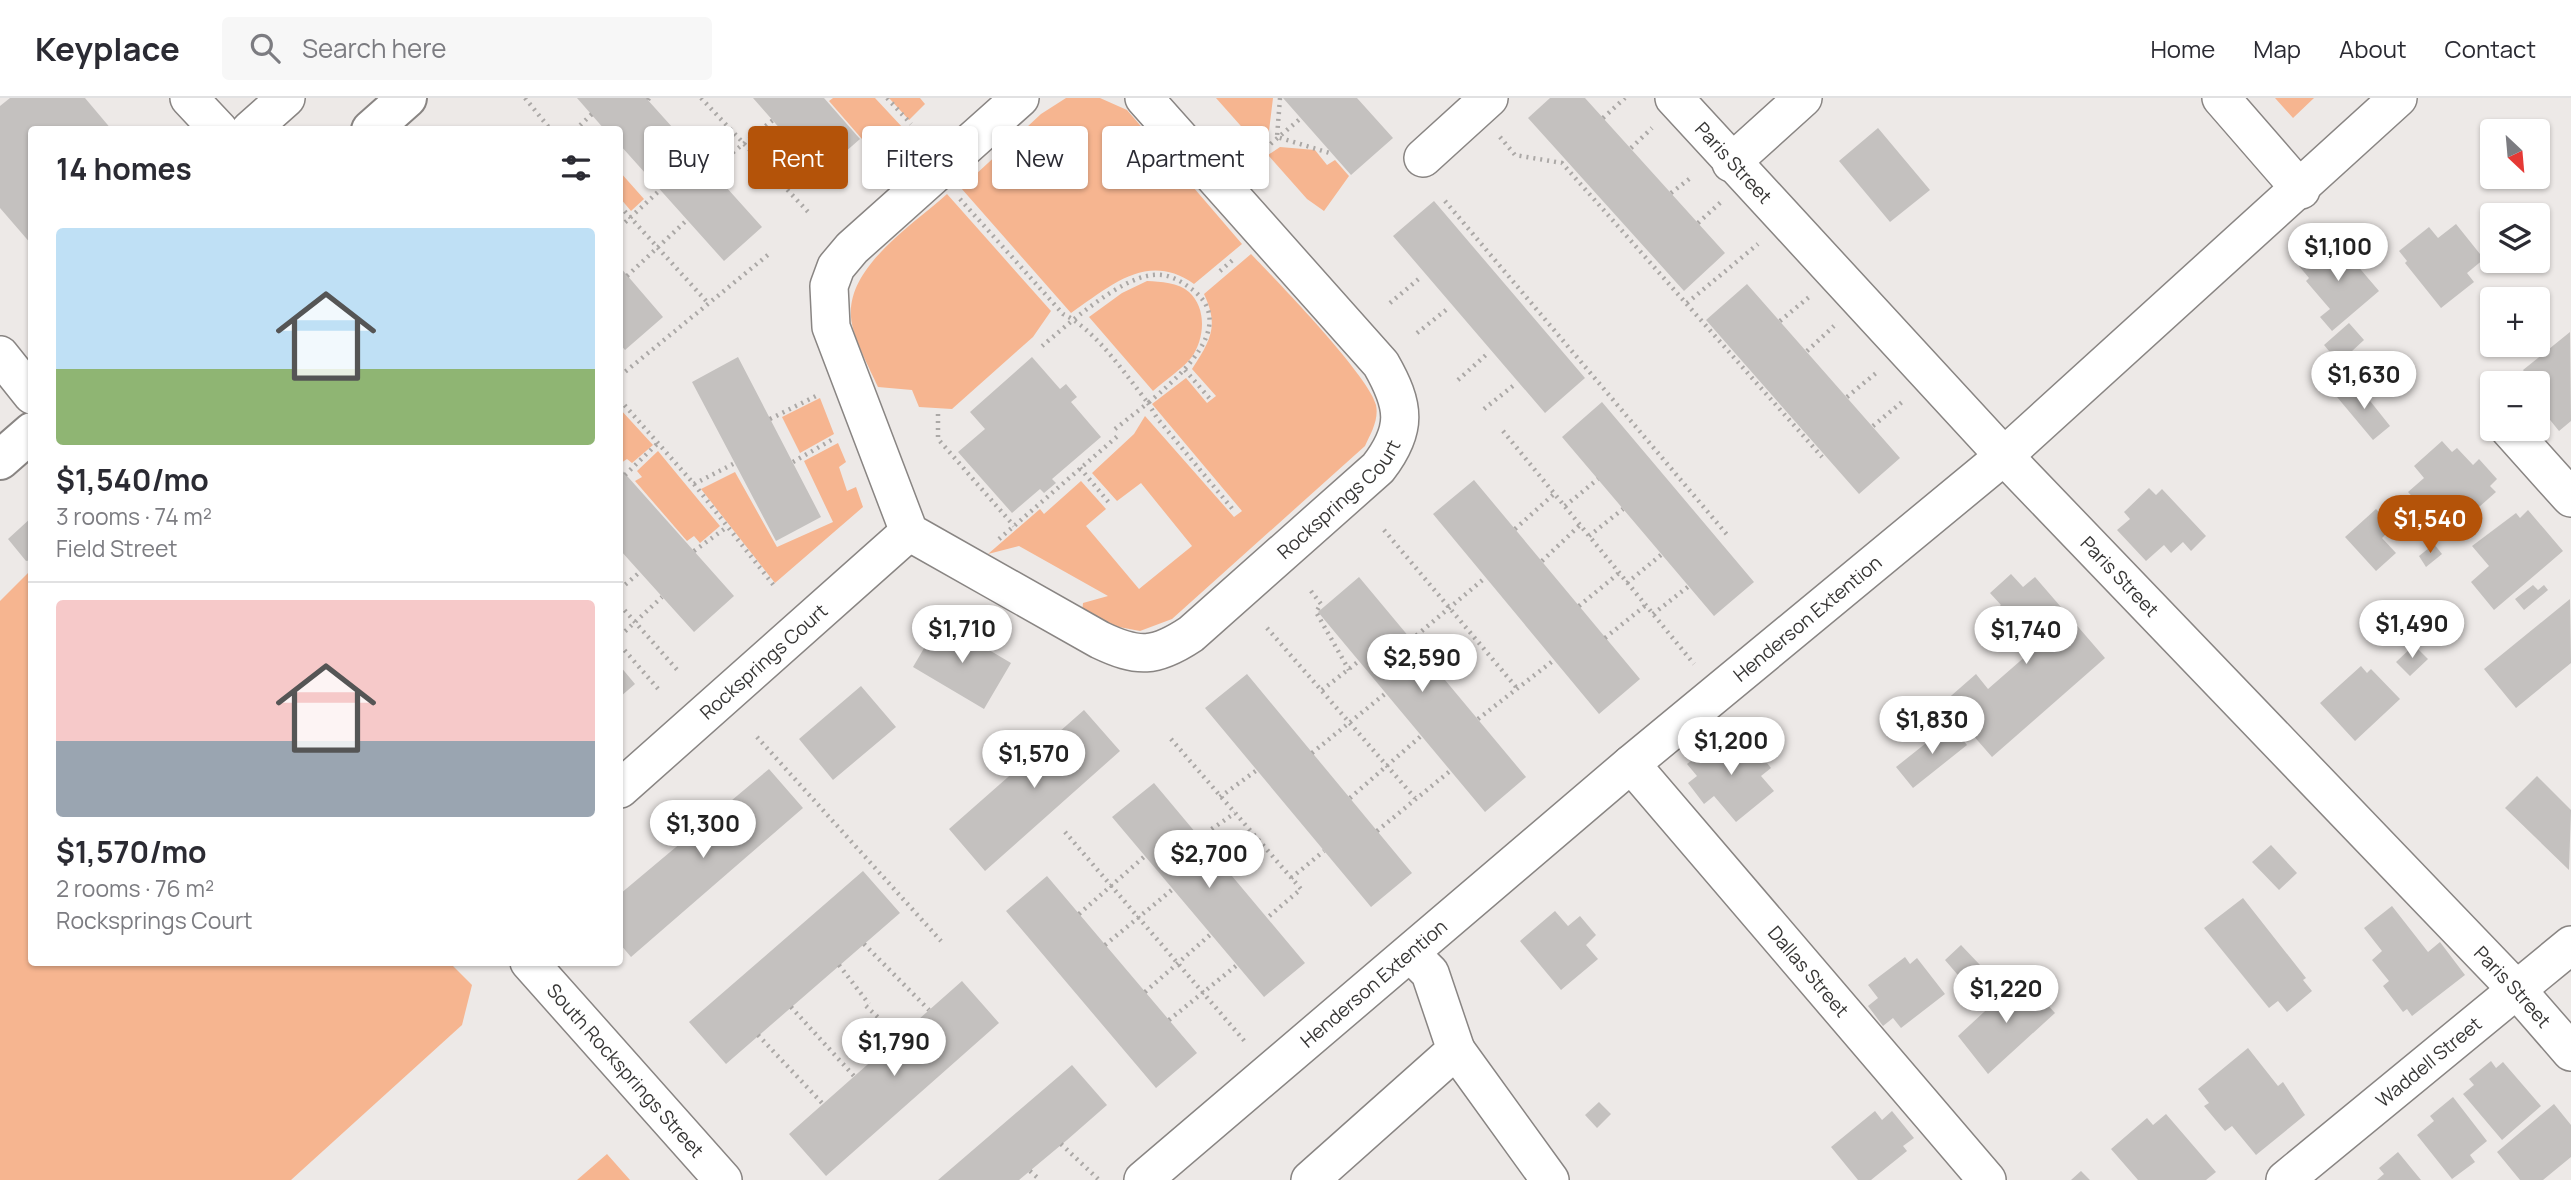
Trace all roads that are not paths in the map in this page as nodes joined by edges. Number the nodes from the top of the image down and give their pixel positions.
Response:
1 (189, 98) edge
2 (286, 98) edge
3 (407, 98) edge
4 (1020, 98) edge
5 (1144, 98) edge
6 (1803, 98) edge
7 (2221, 98) edge
8 (2398, 98) edge
9 (1483, 104) edge
10 (1666, 111) edge
11 (215, 126) edge
12 (254, 126) edge
13 (376, 126) edge
14 (1423, 158) dead end
15 (1715, 167) junction
16 (2301, 190) junction
17 (0, 355) edge
18 (28, 390) edge
19 (28, 436) edge
20 (2520, 441) edge
21 (2004, 456) junction
22 (0, 460) edge
23 (2571, 498) edge
24 (909, 531) junction
25 (1631, 764) junction
26 (623, 786) edge
27 (2571, 945) edge
28 (1410, 953) junction
29 (533, 966) edge
30 (2517, 990) junction
31 (1456, 1051) junction
32 (2571, 1052) edge
33 (723, 1180) edge
34 (1143, 1180) edge
35 (1310, 1180) edge
36 (1550, 1180) edge
37 (1987, 1180) edge
38 (2285, 1180) edge

1 - 11 street
2 - 12 street
3 - 13 main road
4 - 24 street
5 - 24 street, Rocksprings Court
6 - 15 street
7 - 16 street
8 - 16 street, Henderson Extention
9 - 14 street
10 - 15 street, Paris Street
15 - 21 street, Paris Street
16 - 21 street, Henderson Extention
17 - 18 street
19 - 22 main road
20 - 23 street
21 - 25 street, Henderson Extention
21 - 30 street, Paris Street
24 - 26 street, Rocksprings Court
25 - 28 street, Henderson Extention
25 - 37 street, Dallas Street
27 - 30 street, Waddell Street
28 - 31 street
28 - 34 street, Henderson Extention
29 - 33 street, South Rocksprings Street
30 - 32 street, Paris Street
30 - 38 street, Waddell Street
31 - 35 street
31 - 36 street

